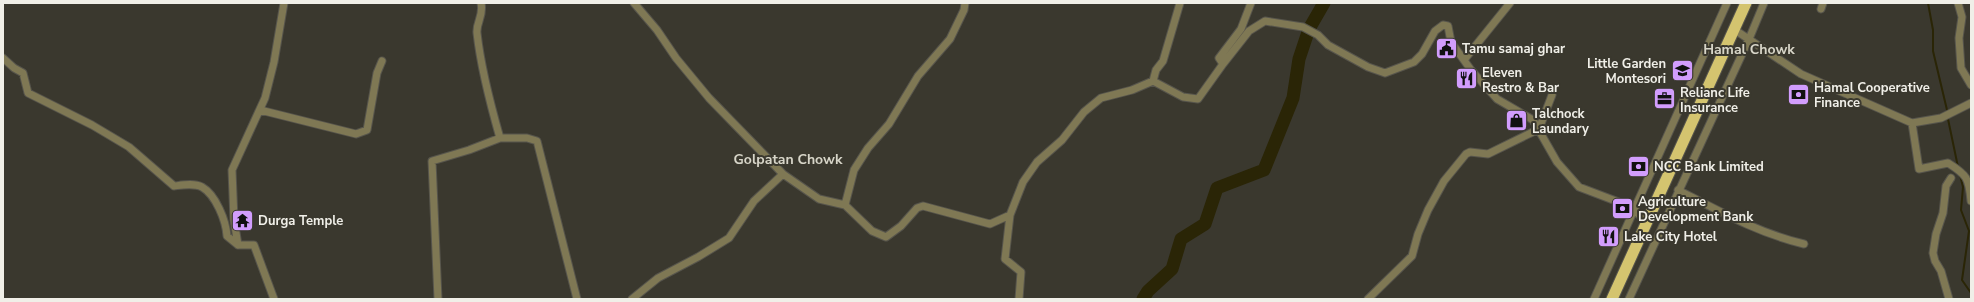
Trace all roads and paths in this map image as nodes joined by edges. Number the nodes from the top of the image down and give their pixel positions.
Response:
1 (284, 3) edge
2 (481, 3) edge
3 (634, 3) edge
4 (965, 3) edge
5 (1180, 3) edge
6 (1251, 3) edge
7 (1510, 3) edge
8 (1727, 3) edge
9 (1746, 3) edge
10 (1764, 3) edge
11 (1958, 3) edge
12 (1735, 30) junction
13 (1749, 38) junction
14 (3, 58) edge
15 (1464, 60) junction
16 (382, 61) dead end
17 (1223, 64) junction
18 (1153, 82) junction
19 (1971, 85) edge
20 (1552, 95) dead end
21 (1971, 103) edge
22 (260, 110) junction
23 (1912, 123) junction
24 (1538, 129) junction
25 (500, 138) junction
26 (783, 174) junction
27 (1951, 178) dead end
28 (1678, 190) junction
29 (1971, 201) edge
30 (845, 205) junction
31 (1633, 209) junction
32 (1010, 215) junction
33 (1646, 221) junction
34 (1804, 244) dead end
35 (238, 245) junction
36 (274, 299) edge
37 (438, 299) edge
38 (577, 299) edge
39 (632, 299) edge
40 (1019, 299) edge
41 (1368, 299) edge
42 (1594, 299) edge
43 (1612, 299) edge
44 (1629, 299) edge
45 (1949, 299) edge

1 - 22 street
2 - 25 street
3 - 26 street
4 - 30 street
5 - 18 street
6 - 17 street
7 - 15 street
8 - 31 street
9 - 12 highway
10 - 13 street
11 - 19 street
12 - 13 street
12 - 33 highway
13 - 23 street
13 - 28 street
14 - 35 street
15 - 17 street
15 - 24 street
16 - 22 street
17 - 18 street
18 - 32 street
20 - 24 street
21 - 23 street
22 - 35 street
23 - 29 street
24 - 31 street
24 - 41 street
25 - 37 street
25 - 38 street
26 - 30 street
26 - 39 street
27 - 45 street
28 - 34 street
28 - 44 street
30 - 32 street
31 - 33 street
31 - 42 street
32 - 40 street
33 - 43 highway
35 - 36 street

